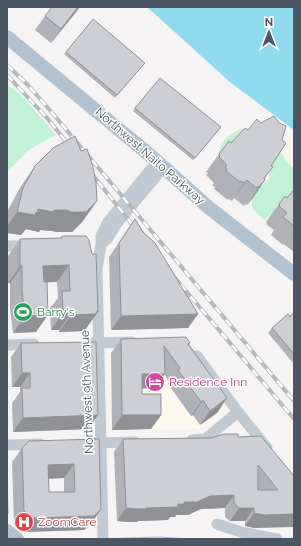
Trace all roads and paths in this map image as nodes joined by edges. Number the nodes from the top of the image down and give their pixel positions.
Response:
1 (7, 37) edge
2 (160, 164) junction
3 (89, 244) edge
4 (101, 244) junction
5 (7, 246) edge
6 (38, 246) edge
7 (294, 274) edge
8 (142, 342) edge
9 (78, 343) edge
10 (98, 343) junction
11 (46, 344) edge
12 (7, 345) edge
13 (191, 349) edge
14 (238, 412) junction
15 (183, 440) edge
16 (144, 441) edge
17 (80, 443) edge
18 (101, 443) junction
19 (50, 444) edge
20 (7, 445) edge
21 (272, 454) edge
22 (217, 524) dead end
23 (7, 531) edge
24 (17, 539) edge
25 (103, 539) edge
26 (277, 539) edge

1 - 2 main road, Northwest Naito Parkway
2 - 4 street, Northwest 9th Avenue
2 - 7 main road, Northwest Naito Parkway
3 - 4 street
4 - 10 street, Northwest 9th Avenue
5 - 6 street
8 - 10 street
9 - 10 street
10 - 18 street, Northwest 9th Avenue
11 - 12 street
13 - 14 street
14 - 15 street
14 - 21 street
16 - 18 street
17 - 18 street
18 - 25 street, Northwest 9th Avenue
19 - 20 street
22 - 26 street
23 - 24 main road

